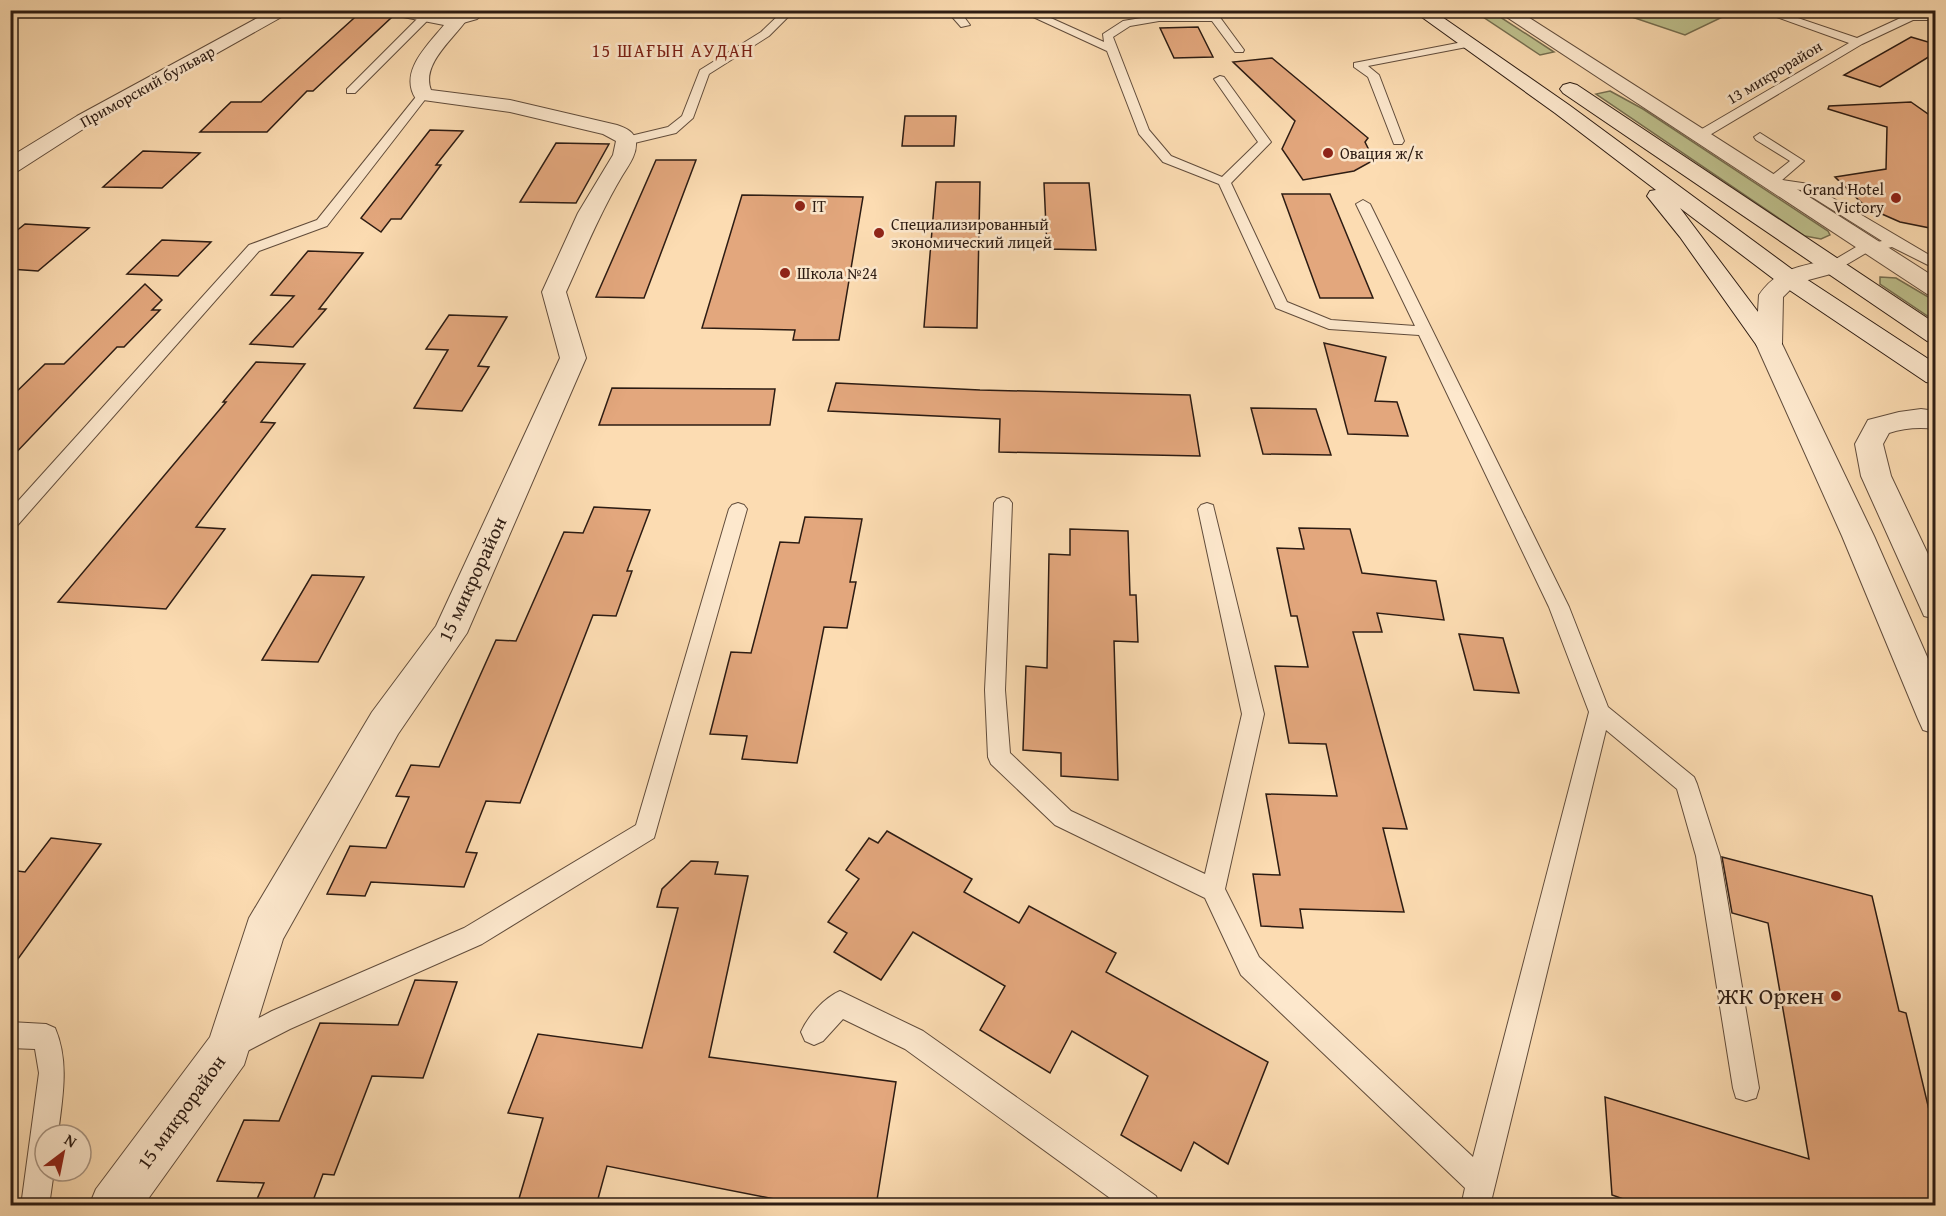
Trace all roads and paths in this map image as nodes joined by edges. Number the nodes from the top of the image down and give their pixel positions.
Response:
1 (286, 10) edge
2 (393, 10) edge
3 (483, 10) edge
4 (789, 10) edge
5 (951, 10) edge
6 (1023, 10) edge
7 (1420, 10) edge
8 (1455, 10) edge
9 (1504, 10) edge
10 (1762, 10) edge
11 (1900, 10) edge
12 (1041, 14) edge
13 (1911, 17) junction
14 (1935, 17) edge
15 (424, 18) junction
16 (456, 22) junction
17 (965, 25) dead end
18 (1475, 36) junction
19 (1858, 42) junction
20 (1111, 49) junction
21 (1239, 50) dead end
22 (1220, 79) dead end
23 (1557, 80) dead end
24 (351, 91) dead end
25 (423, 95) junction
26 (1699, 136) junction
27 (1760, 136) dead end
28 (626, 141) junction
29 (1398, 141) dead end
30 (1625, 155) junction
31 (10, 166) edge
32 (1224, 182) junction
33 (1771, 183) junction
34 (1363, 204) dead end
35 (1894, 242) junction
36 (1872, 248) junction
37 (1935, 265) edge
38 (1834, 266) junction
39 (1788, 278) junction
40 (1935, 289) edge
41 (1425, 331) junction
42 (1935, 336) edge
43 (1769, 344) junction
44 (1935, 376) edge
45 (1935, 420) edge
46 (1003, 503) dead end
47 (1208, 509) dead end
48 (738, 510) dead end
49 (10, 522) edge
50 (1935, 607) edge
51 (1600, 712) junction
52 (1935, 719) edge
53 (1214, 890) junction
54 (814, 1032) dead end
55 (10, 1035) edge
56 (228, 1048) junction
57 (1746, 1088) dead end
58 (1478, 1194) edge
59 (35, 1206) edge
60 (113, 1206) edge
61 (1146, 1206) edge

1 - 31 street, Приморский бульвар
2 - 15 street
3 - 16 lane
4 - 28 lane
5 - 17 lane
6 - 12 lane
7 - 18 street
8 - 18 street
9 - 26 street
10 - 19 lane
11 - 13 lane
12 - 20 lane
13 - 14 lane, 13 микрорайон
13 - 19 lane, 13 микрорайон
15 - 16 street
15 - 24 lane
16 - 25 street
18 - 29 lane
18 - 30 street
19 - 26 lane, 13 микрорайон
20 - 21 lane
20 - 32 lane
22 - 32 lane
23 - 38 street
25 - 28 street
25 - 49 lane
26 - 33 street
27 - 33 lane
28 - 56 street, 15 микрорайон
30 - 39 street
30 - 43 street
32 - 41 lane
33 - 35 lane
33 - 36 street
34 - 41 lane
35 - 36 lane
35 - 37 lane
36 - 38 lane
36 - 40 street
38 - 39 street
38 - 42 street
39 - 43 street
39 - 44 street
41 - 51 lane
43 - 52 street
45 - 50 street
46 - 53 lane
47 - 53 lane
48 - 56 lane
51 - 57 lane
51 - 58 lane
53 - 58 lane
54 - 61 lane
55 - 59 lane
56 - 60 street, 15 микрорайон

